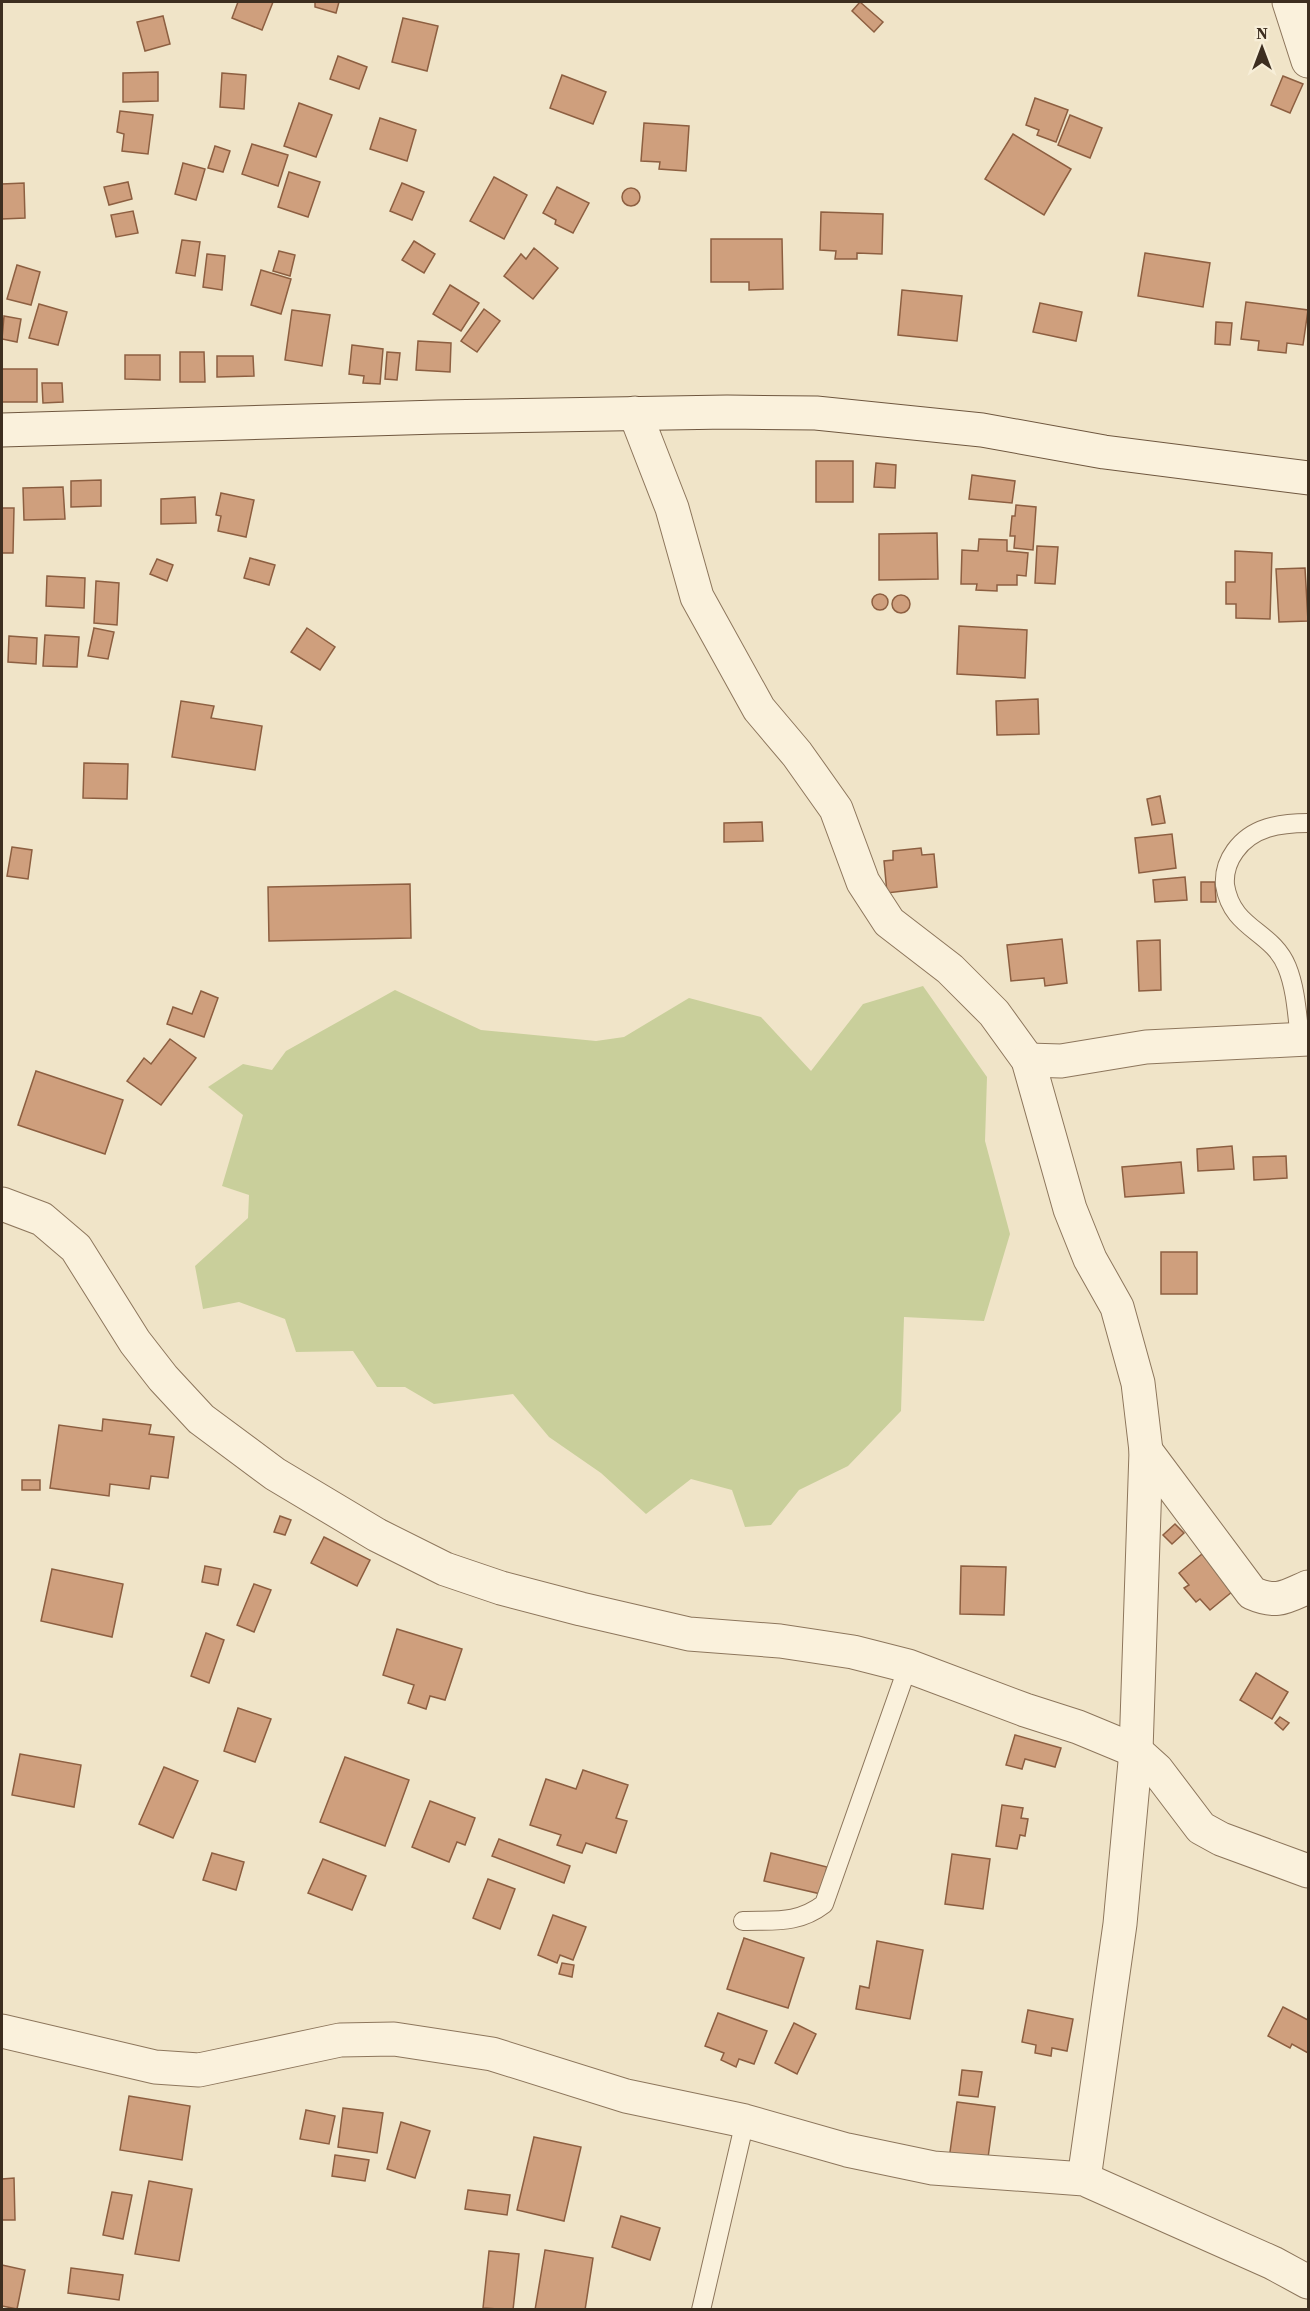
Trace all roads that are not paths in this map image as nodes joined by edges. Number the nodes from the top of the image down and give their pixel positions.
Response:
1 (1289, 2) edge
2 (1308, 61) edge
3 (635, 414) junction
4 (2, 430) edge
5 (1308, 478) edge
6 (1308, 823) edge
7 (1304, 1039) edge
8 (1028, 1060) junction
9 (2, 1204) edge
10 (1146, 1451) junction
11 (1308, 1587) edge
12 (908, 1666) junction
13 (1136, 1751) junction
14 (1308, 1871) edge
15 (743, 1921) dead end
16 (2, 2031) edge
17 (745, 2121) junction
18 (1084, 2180) junction
19 (1308, 2282) edge
20 (701, 2310) edge

1 - 2 street
3 - 4 street
3 - 5 street
3 - 8 street
6 - 7 lane
7 - 8 street
8 - 10 street
9 - 12 street
10 - 11 street
10 - 13 street
12 - 13 street
12 - 15 lane
13 - 14 street
13 - 18 street
16 - 17 street
17 - 18 street
17 - 20 lane
18 - 19 street

